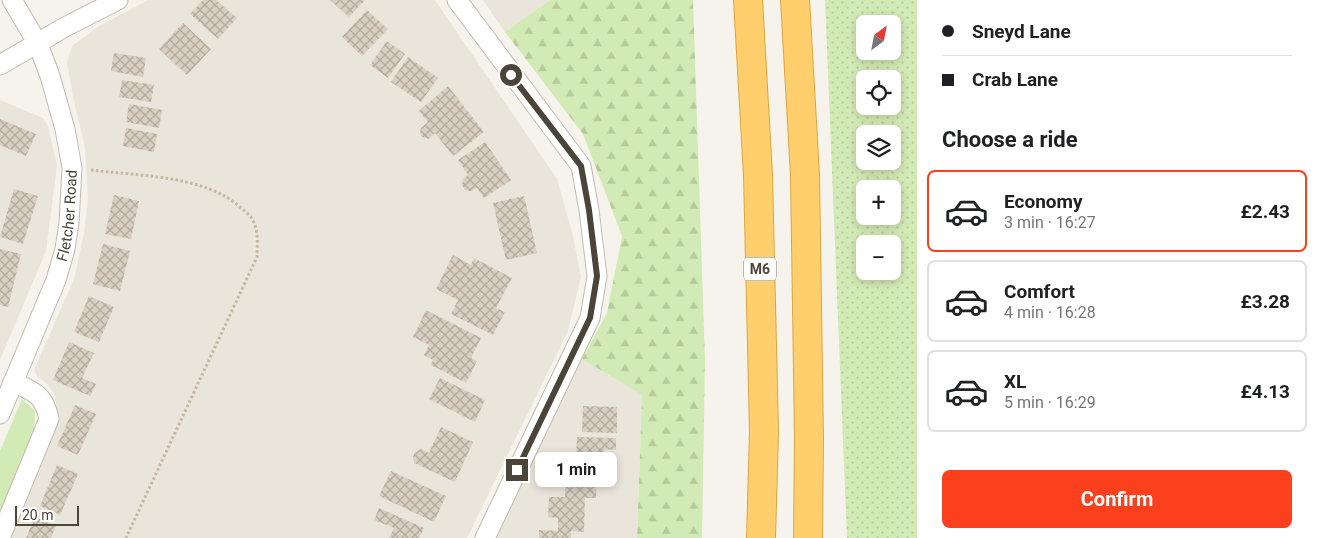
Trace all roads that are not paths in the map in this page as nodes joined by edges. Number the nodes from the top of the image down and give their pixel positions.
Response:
1 (12, 0) edge
2 (118, 0) edge
3 (456, 0) edge
4 (748, 0) edge
5 (795, 0) edge
6 (38, 44) junction
7 (0, 65) edge
8 (13, 382) junction
9 (2, 405) edge
10 (0, 538) edge
11 (485, 538) edge
12 (761, 538) edge
13 (808, 538) edge

1 - 6 street, Fletcher Road
2 - 6 street
3 - 11 street
4 - 12 highway, M6
5 - 13 highway
6 - 7 street
6 - 8 street, Fletcher Road
8 - 9 street, Fletcher Road
8 - 10 street

